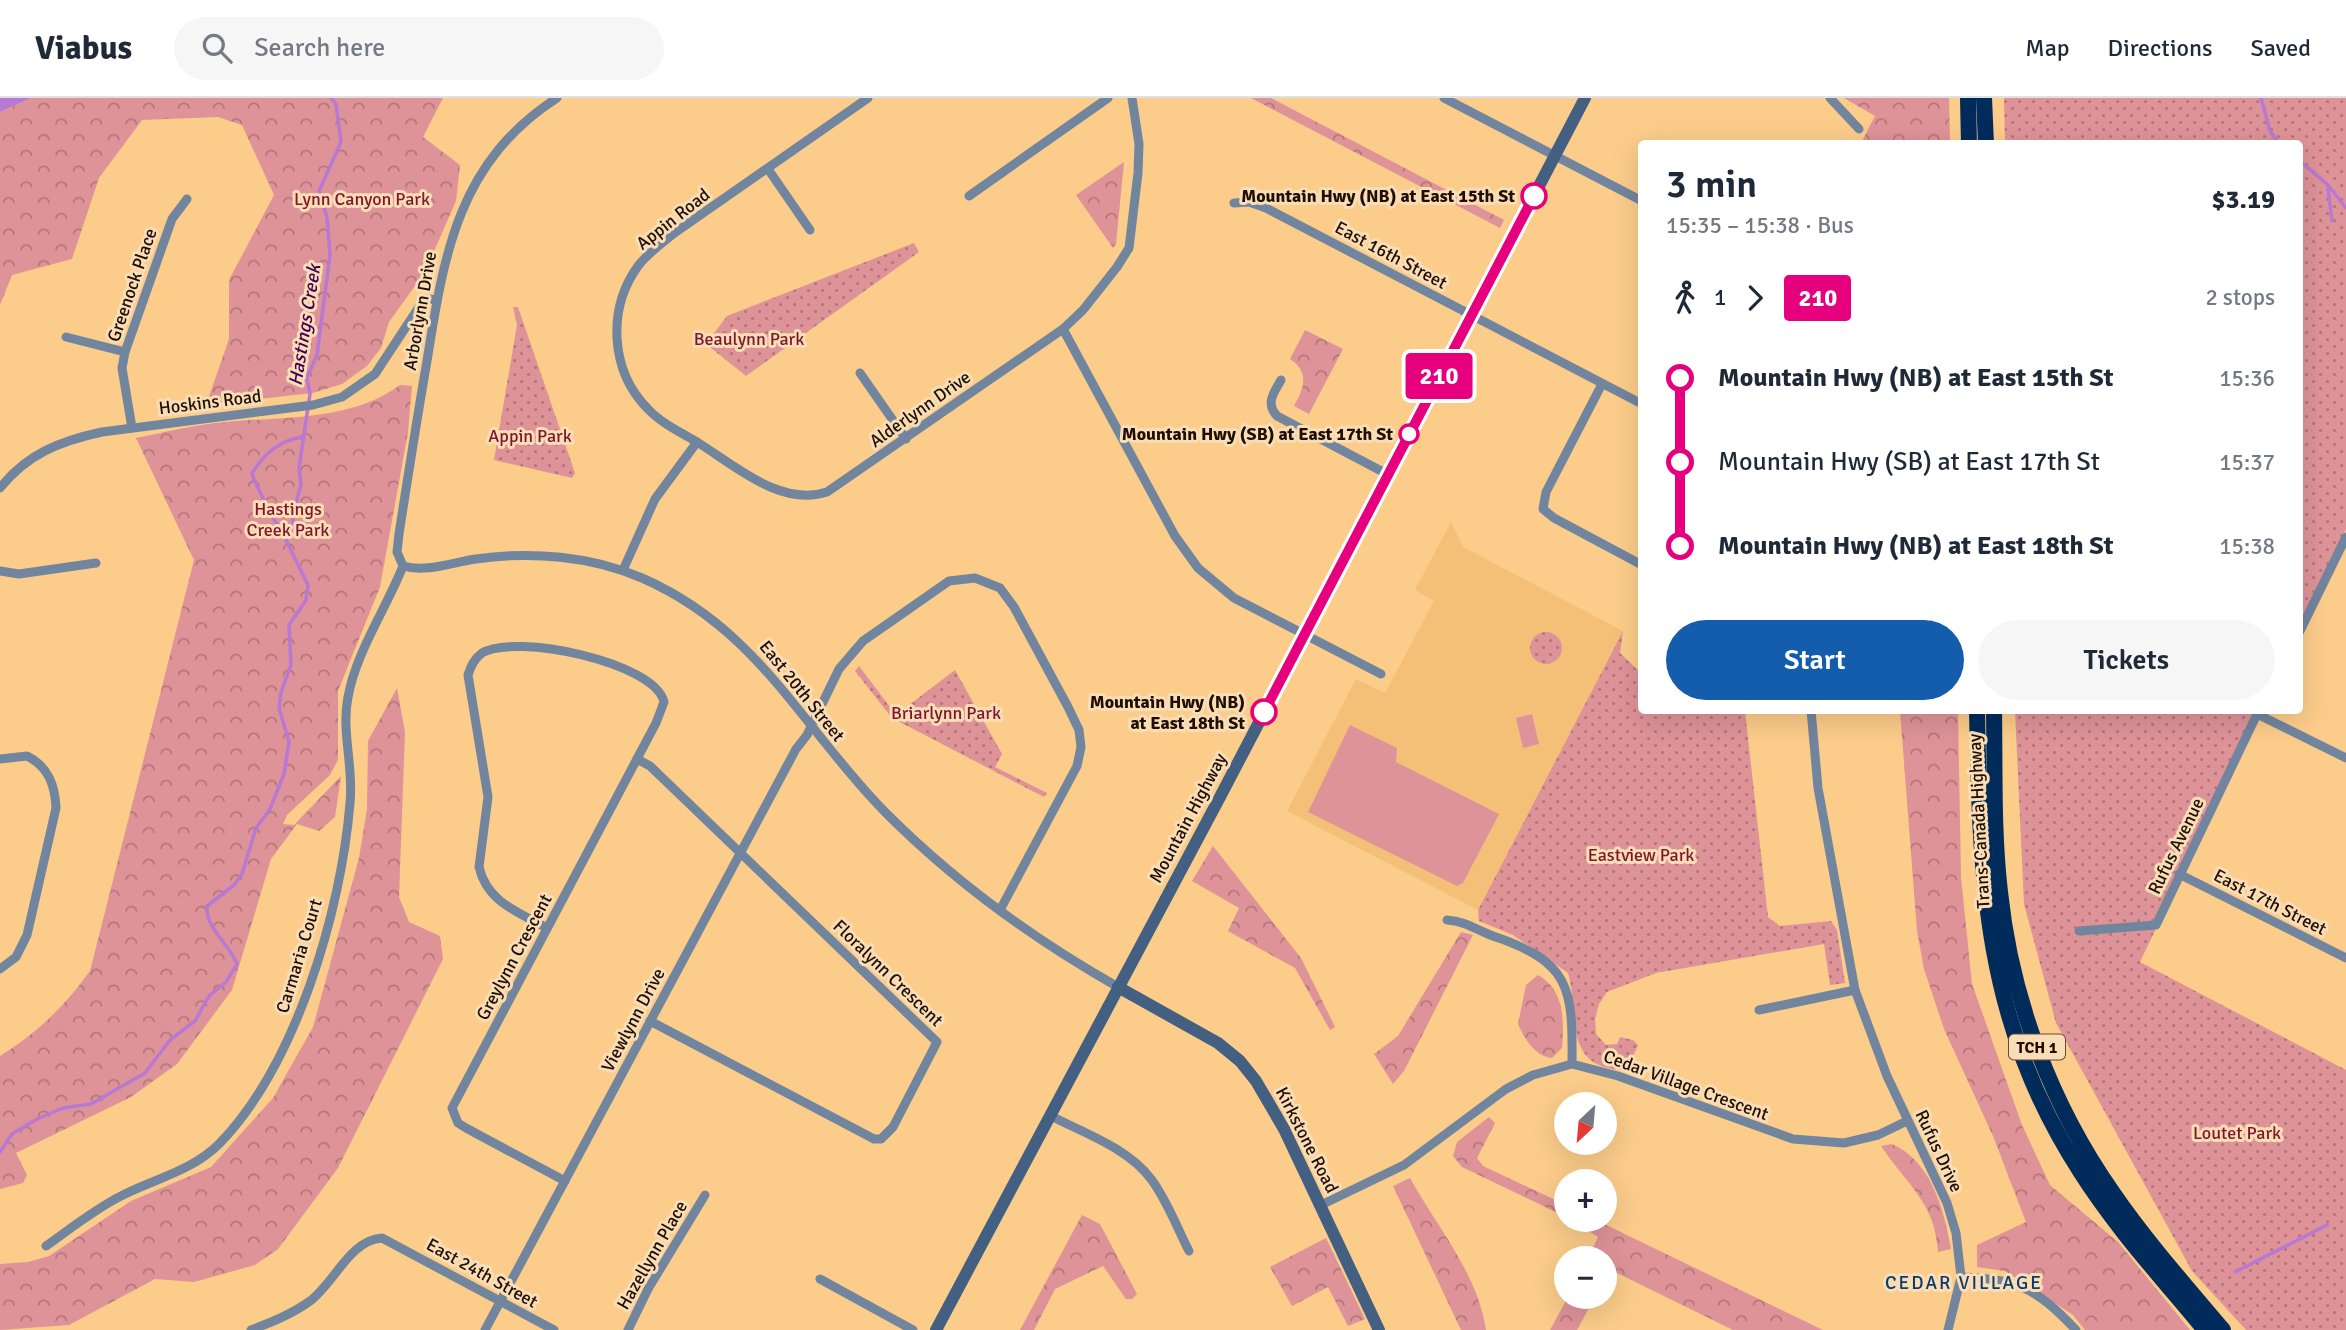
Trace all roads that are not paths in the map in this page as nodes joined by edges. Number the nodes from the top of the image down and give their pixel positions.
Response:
1 (556, 98) edge
2 (869, 98) edge
3 (1108, 98) edge
4 (1132, 98) edge
5 (1444, 98) edge
6 (1585, 98) edge
7 (1830, 98) edge
8 (1968, 98) edge
9 (1984, 98) edge
10 (1859, 129) dead end
11 (1969, 140) edge
12 (1986, 140) edge
13 (1555, 156) junction
14 (768, 169) junction
15 (969, 195) dead end
16 (187, 199) dead end
17 (1638, 199) edge
18 (1234, 203) dead end
19 (810, 230) dead end
20 (437, 300) junction
21 (1471, 315) junction
22 (1063, 329) junction
23 (66, 337) dead end
24 (125, 352) junction
25 (860, 373) dead end
26 (1281, 380) dead end
27 (1602, 384) junction
28 (1638, 402) edge
29 (132, 428) junction
30 (906, 439) junction
31 (696, 442) junction
32 (1387, 474) junction
33 (0, 488) edge
34 (2346, 537) edge
35 (2342, 555) edge
36 (96, 563) dead end
37 (1638, 563) edge
38 (403, 566) junction
39 (623, 570) junction
40 (0, 571) edge
41 (2303, 626) edge
42 (1304, 633) junction
43 (1381, 674) dead end
44 (1811, 714) edge
45 (1977, 714) edge
46 (1994, 714) edge
47 (2257, 714) edge
48 (2262, 714) edge
49 (811, 726) junction
50 (2346, 758) edge
51 (0, 759) edge
52 (637, 759) junction
53 (740, 853) junction
54 (2179, 874) junction
55 (1000, 910) junction
56 (1447, 920) dead end
57 (547, 928) junction
58 (2079, 931) dead end
59 (2346, 958) edge
60 (0, 969) edge
61 (1118, 987) junction
62 (1855, 990) junction
63 (1759, 1010) dead end
64 (650, 1021) junction
65 (1572, 1064) junction
66 (1051, 1116) junction
67 (1907, 1121) junction
68 (565, 1181) junction
69 (705, 1195) dead end
70 (1321, 1205) junction
71 (46, 1246) dead end
72 (1189, 1251) dead end
73 (1961, 1277) junction
74 (820, 1279) dead end
75 (500, 1301) junction
76 (1377, 1329) edge
77 (251, 1330) edge
78 (485, 1330) edge
79 (554, 1330) edge
80 (628, 1330) edge
81 (913, 1330) edge
82 (936, 1330) edge
83 (1948, 1330) edge
84 (2076, 1330) edge
85 (2205, 1330) edge
86 (2223, 1330) edge

1 - 20 street, Arborlynn Drive
2 - 14 street, Appin Road
3 - 15 street
4 - 22 street, Alderlynn Drive
5 - 13 street
6 - 13 main road, Mountain Highway
7 - 10 street
8 - 11 highway
9 - 12 highway
13 - 17 street
13 - 21 main road, Mountain Highway
14 - 19 street
14 - 31 street, Appin Road
16 - 24 street, Greenock Place
18 - 21 street, East 16th Street
20 - 29 street, Hoskins Road
20 - 38 street, Arborlynn Drive
21 - 27 street, East 16th Street
21 - 32 main road, Mountain Highway
22 - 30 street, Alderlynn Drive
22 - 42 street
23 - 24 street
24 - 29 street, Greenock Place
25 - 30 street
26 - 32 street
27 - 28 street, East 16th Street
27 - 37 street
29 - 33 street, Hoskins Road
30 - 31 street, Alderlynn Drive
31 - 39 street
32 - 42 main road, Mountain Highway
34 - 35 street
35 - 41 street
36 - 40 street
38 - 39 street, East 20th Street
38 - 71 street, Carmaria Court
39 - 49 street, East 20th Street
42 - 43 street
42 - 61 main road, Mountain Highway
44 - 62 street, Rufus Drive
45 - 85 highway, Trans-Canada Highway / TCH 1
46 - 86 highway, Trans-Canada Highway / TCH 1
47 - 54 street, Rufus Avenue
48 - 50 street
49 - 53 street, Viewlynn Drive
49 - 55 street, East 20th Street
49 - 55 street, Viewlynn Drive
51 - 60 street
52 - 53 street, Floralynn Crescent
52 - 57 street, Greylynn Crescent
52 - 57 street, Greylynn Crescent
53 - 64 street, Viewlynn Drive
53 - 64 street, Floralynn Crescent
54 - 58 street, Rufus Avenue
54 - 59 street, East 17th Street
55 - 61 street, East 20th Street
56 - 65 street
57 - 68 street, Greylynn Crescent
61 - 66 main road, Mountain Highway
61 - 70 main road, Kirkstone Road
62 - 63 street
62 - 67 street, Rufus Drive
64 - 68 street, Viewlynn Drive
65 - 67 street, Cedar Village Crescent
65 - 70 street, Cedar Village Crescent
66 - 72 street
66 - 82 main road, Mountain Highway
67 - 73 street, Rufus Drive
68 - 75 street, Viewlynn Drive
69 - 80 street, Hazellynn Place
70 - 76 main road, Kirkstone Road
73 - 83 street, Rufus Drive
73 - 84 street
74 - 81 street
75 - 77 street, East 24th Street
75 - 78 street, Viewlynn Drive
75 - 79 street, East 24th Street

